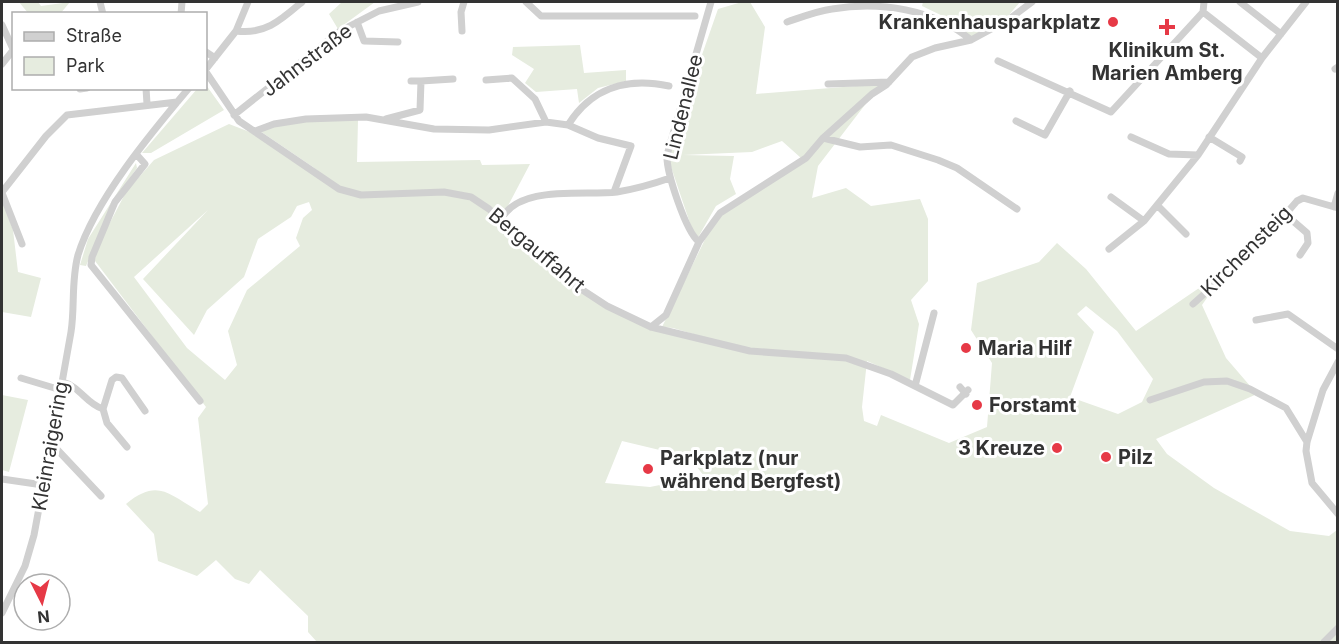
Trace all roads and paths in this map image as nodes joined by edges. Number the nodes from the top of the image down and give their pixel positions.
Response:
1 (248, 2) edge
2 (302, 2) edge
3 (418, 2) edge
4 (464, 2) edge
5 (526, 2) edge
6 (711, 2) edge
7 (1032, 2) edge
8 (1204, 2) edge
9 (1240, 2) edge
10 (1306, 2) edge
11 (1203, 12) junction
12 (695, 16) dead end
13 (357, 22) junction
14 (787, 22) dead end
15 (2, 25) edge
16 (236, 31) junction
17 (462, 31) dead end
18 (1281, 34) junction
19 (971, 40) junction
20 (398, 42) dead end
21 (12, 47) edge
22 (12, 50) edge
23 (207, 53) edge
24 (214, 58) junction
25 (1262, 58) junction
26 (999, 62) dead end
27 (2, 64) edge
28 (207, 68) edge
29 (207, 72) edge
30 (453, 79) dead end
31 (486, 80) dead end
32 (411, 81) dead end
33 (421, 81) junction
34 (889, 82) junction
35 (828, 84) dead end
36 (669, 86) dead end
37 (146, 90) edge
38 (187, 90) edge
39 (1070, 91) junction
40 (177, 102) junction
41 (147, 104) junction
42 (234, 115) junction
43 (381, 120) junction
44 (1016, 121) dead end
45 (546, 122) junction
46 (568, 125) junction
47 (255, 131) junction
48 (1131, 137) dead end
49 (1209, 137) junction
50 (822, 138) junction
51 (136, 154) junction
52 (1198, 155) junction
53 (1240, 161) dead end
54 (670, 178) junction
55 (615, 192) junction
56 (2, 193) edge
57 (1338, 193) edge
58 (1111, 197) dead end
59 (1157, 205) junction
60 (1336, 208) edge
61 (1017, 209) dead end
62 (1285, 214) junction
63 (501, 220) junction
64 (1144, 221) junction
65 (1186, 234) dead end
66 (699, 242) junction
67 (22, 244) dead end
68 (1109, 249) dead end
69 (1300, 255) dead end
70 (1193, 304) dead end
71 (934, 313) dead end
72 (1256, 320) dead end
73 (651, 327) junction
74 (1338, 349) edge
75 (1338, 362) edge
76 (21, 378) dead end
77 (61, 386) junction
78 (915, 386) junction
79 (960, 387) dead end
80 (1150, 400) dead end
81 (200, 401) dead end
82 (103, 409) junction
83 (145, 411) dead end
84 (51, 442) junction
85 (1306, 442) junction
86 (127, 447) dead end
87 (2, 480) edge
88 (43, 485) junction
89 (101, 496) dead end
90 (1338, 513) edge
91 (2, 613) edge
92 (1338, 628) edge
93 (1324, 642) edge

1 - 16 street
2 - 16 street
3 - 13 street, Jahnstraße
4 - 17 street
5 - 12 street
6 - 54 street, Lindenallee
7 - 19 street
8 - 11 street
9 - 18 street
10 - 18 street
11 - 25 street
11 - 39 street
13 - 20 street
13 - 42 street, Jahnstraße
14 - 19 street
15 - 21 street
16 - 24 street
18 - 25 street
19 - 34 street
22 - 27 street
23 - 24 street
24 - 28 street
25 - 49 street
26 - 39 street
29 - 42 street, Bergauffahrt
30 - 33 street
31 - 45 street
32 - 33 street
33 - 43 street
34 - 35 street
34 - 50 street
36 - 46 street
37 - 41 street
38 - 40 street, Kleinraigering
39 - 44 street
40 - 41 street
40 - 51 street, Kleinraigering
41 - 56 street
42 - 47 street, Bergauffahrt
43 - 45 street
43 - 47 street
45 - 46 street
46 - 55 street
47 - 63 street, Bergauffahrt
48 - 52 street
49 - 52 street
49 - 53 street
50 - 61 street
50 - 66 street
51 - 77 street, Kleinraigering
51 - 81 street
52 - 59 street
54 - 55 street
54 - 66 street, Lindenallee
55 - 63 street
56 - 67 street
57 - 60 street, Kirchensteig
58 - 64 street
59 - 64 street
59 - 65 street
60 - 62 street, Kirchensteig
62 - 69 street
62 - 70 street, Kirchensteig
63 - 73 street, Bergauffahrt
64 - 68 street
66 - 73 street
71 - 78 street
72 - 74 street
73 - 78 street, Bergauffahrt
75 - 85 street
76 - 77 street
77 - 82 street
77 - 84 street, Kleinraigering
78 - 79 street, Bergauffahrt
80 - 85 street
82 - 83 street
82 - 86 street
84 - 88 street, Kleinraigering
84 - 89 street
85 - 90 street
87 - 88 street
88 - 91 street, Kleinraigering
92 - 93 street

